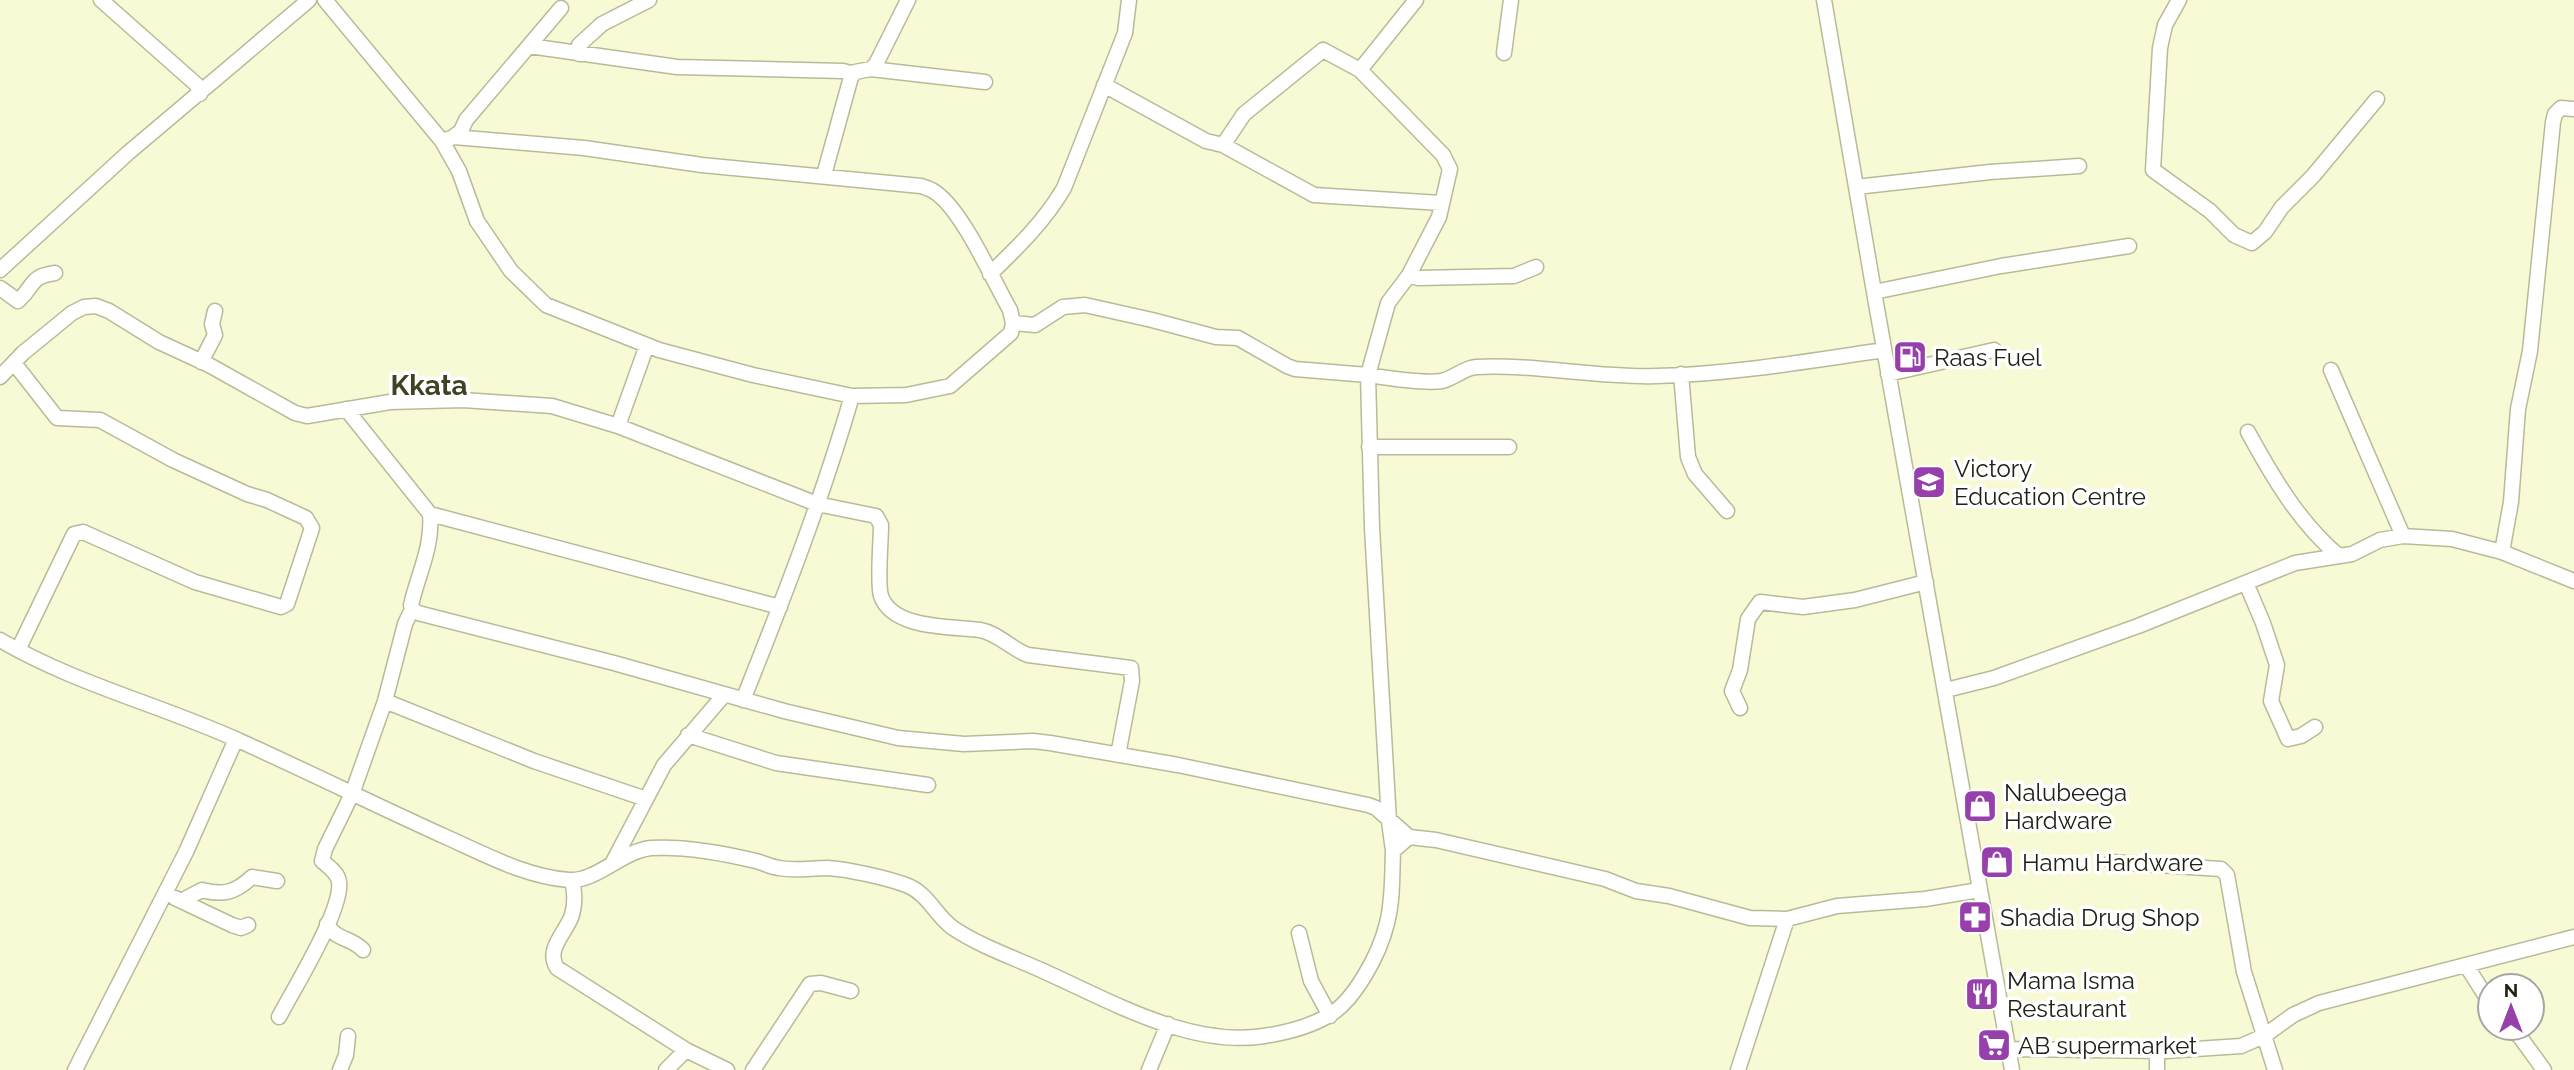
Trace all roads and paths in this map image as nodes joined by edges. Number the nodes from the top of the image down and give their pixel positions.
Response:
1 (101, 0) edge
2 (309, 0) edge
3 (325, 0) edge
4 (649, 0) edge
5 (908, 0) edge
6 (1129, 0) edge
7 (1416, 0) edge
8 (1511, 0) edge
9 (1824, 0) edge
10 (2179, 0) edge
11 (562, 8) dead end
12 (529, 46) junction
13 (1504, 53) dead end
14 (579, 54) junction
15 (871, 69) junction
16 (1360, 70) junction
17 (854, 74) junction
18 (985, 82) dead end
19 (1104, 85) junction
20 (200, 94) junction
21 (2377, 99) dead end
22 (2574, 109) edge
23 (447, 139) junction
24 (1223, 145) junction
25 (2078, 166) dead end
26 (824, 175) junction
27 (1856, 187) junction
28 (1441, 203) junction
29 (2129, 246) dead end
30 (1536, 267) dead end
31 (0, 270) edge
32 (55, 273) dead end
33 (990, 274) junction
34 (1409, 275) junction
35 (0, 288) edge
36 (1874, 292) junction
37 (215, 311) dead end
38 (1013, 324) junction
39 (647, 345) junction
40 (1884, 350) junction
41 (1994, 350) dead end
42 (201, 362) junction
43 (14, 363) junction
44 (2331, 370) dead end
45 (1681, 374) junction
46 (1888, 374) junction
47 (1368, 375) junction
48 (0, 377) edge
49 (852, 396) junction
50 (346, 409) junction
51 (618, 426) junction
52 (2248, 432) dead end
53 (1369, 447) junction
54 (1509, 447) dead end
55 (817, 504) junction
56 (1727, 511) dead end
57 (430, 514) junction
58 (2403, 536) junction
59 (2502, 552) junction
60 (2339, 556) junction
61 (2574, 581) edge
62 (1926, 582) junction
63 (2246, 583) junction
64 (780, 607) junction
65 (412, 610) junction
66 (0, 640) edge
67 (18, 650) junction
68 (1946, 690) junction
69 (724, 695) junction
70 (743, 700) junction
71 (385, 701) junction
72 (1740, 708) dead end
73 (2315, 727) dead end
74 (688, 735) junction
75 (236, 739) junction
76 (1118, 755) junction
77 (928, 785) dead end
78 (352, 794) junction
79 (646, 799) junction
80 (1389, 821) junction
81 (1409, 837) junction
82 (1393, 851) junction
83 (613, 862) junction
84 (2111, 862) dead end
85 (276, 881) dead end
86 (572, 881) junction
87 (1979, 890) junction
88 (164, 893) junction
89 (181, 901) junction
90 (1787, 919) junction
91 (327, 924) junction
92 (248, 925) dead end
93 (1299, 933) dead end
94 (2574, 937) edge
95 (363, 950) dead end
96 (2466, 965) junction
97 (2476, 981) edge
98 (850, 991) dead end
99 (1330, 1016) junction
100 (279, 1017) dead end
101 (1168, 1024) junction
102 (348, 1036) dead end
103 (2264, 1036) junction
104 (2524, 1042) edge
105 (2009, 1049) junction
106 (686, 1050) junction
107 (2157, 1051) junction
108 (79, 1069) edge
109 (340, 1070) edge
110 (666, 1070) edge
111 (727, 1070) edge
112 (753, 1070) edge
113 (1149, 1070) edge
114 (1738, 1070) edge
115 (2012, 1070) edge
116 (2157, 1070) edge
117 (2276, 1070) edge
118 (2544, 1070) edge

1 - 20 street
2 - 20 street
3 - 23 street
4 - 14 street
5 - 15 street
6 - 19 street
7 - 16 street
8 - 13 street
9 - 27 street
10 - 21 street
11 - 12 street
12 - 14 street
12 - 23 street
14 - 17 street
15 - 17 street
15 - 18 street
16 - 24 street
16 - 28 street
17 - 26 street
19 - 24 street
19 - 33 street
20 - 31 street
22 - 59 street
23 - 26 street
23 - 39 street
24 - 28 street
25 - 27 street
26 - 33 street
27 - 36 street
28 - 34 street
29 - 36 street
30 - 34 street
32 - 35 street
33 - 38 street
34 - 47 street
36 - 40 street
37 - 42 street
38 - 47 street
38 - 49 street
39 - 49 street
39 - 51 street
40 - 45 street
40 - 46 street
41 - 46 street
42 - 43 street
42 - 50 street
43 - 48 street
43 - 67 street
44 - 58 street
45 - 47 street
45 - 56 street
46 - 62 street
47 - 53 street
49 - 55 street
50 - 51 street
50 - 57 street
51 - 55 street
52 - 60 street
53 - 54 street
53 - 80 street
55 - 64 street
55 - 76 street
57 - 64 street
57 - 65 street
58 - 59 street
58 - 60 street
59 - 61 street
60 - 63 street
62 - 68 street
62 - 72 street
63 - 68 street
63 - 73 street
64 - 70 street
65 - 69 street
65 - 71 street
66 - 67 street
67 - 75 street
68 - 87 street
69 - 70 street
69 - 74 street
70 - 76 street
71 - 78 street
71 - 79 street
74 - 77 street
74 - 79 street
75 - 78 street
75 - 88 street
76 - 80 street
78 - 86 street
78 - 91 street
79 - 83 street
80 - 81 street
80 - 82 street
81 - 82 street
81 - 90 street
82 - 99 street
83 - 86 street
83 - 101 street
84 - 103 street
85 - 89 street
86 - 106 street
87 - 90 street
87 - 105 street
88 - 89 street
88 - 108 street
89 - 92 street
90 - 114 street
91 - 95 street
91 - 100 street
93 - 99 street
94 - 96 street
96 - 97 street
96 - 103 street
98 - 112 street
99 - 101 street
101 - 113 street
102 - 109 street
103 - 107 street
103 - 117 street
104 - 118 street
105 - 107 street
105 - 115 street
106 - 110 street
106 - 111 street
107 - 116 street

